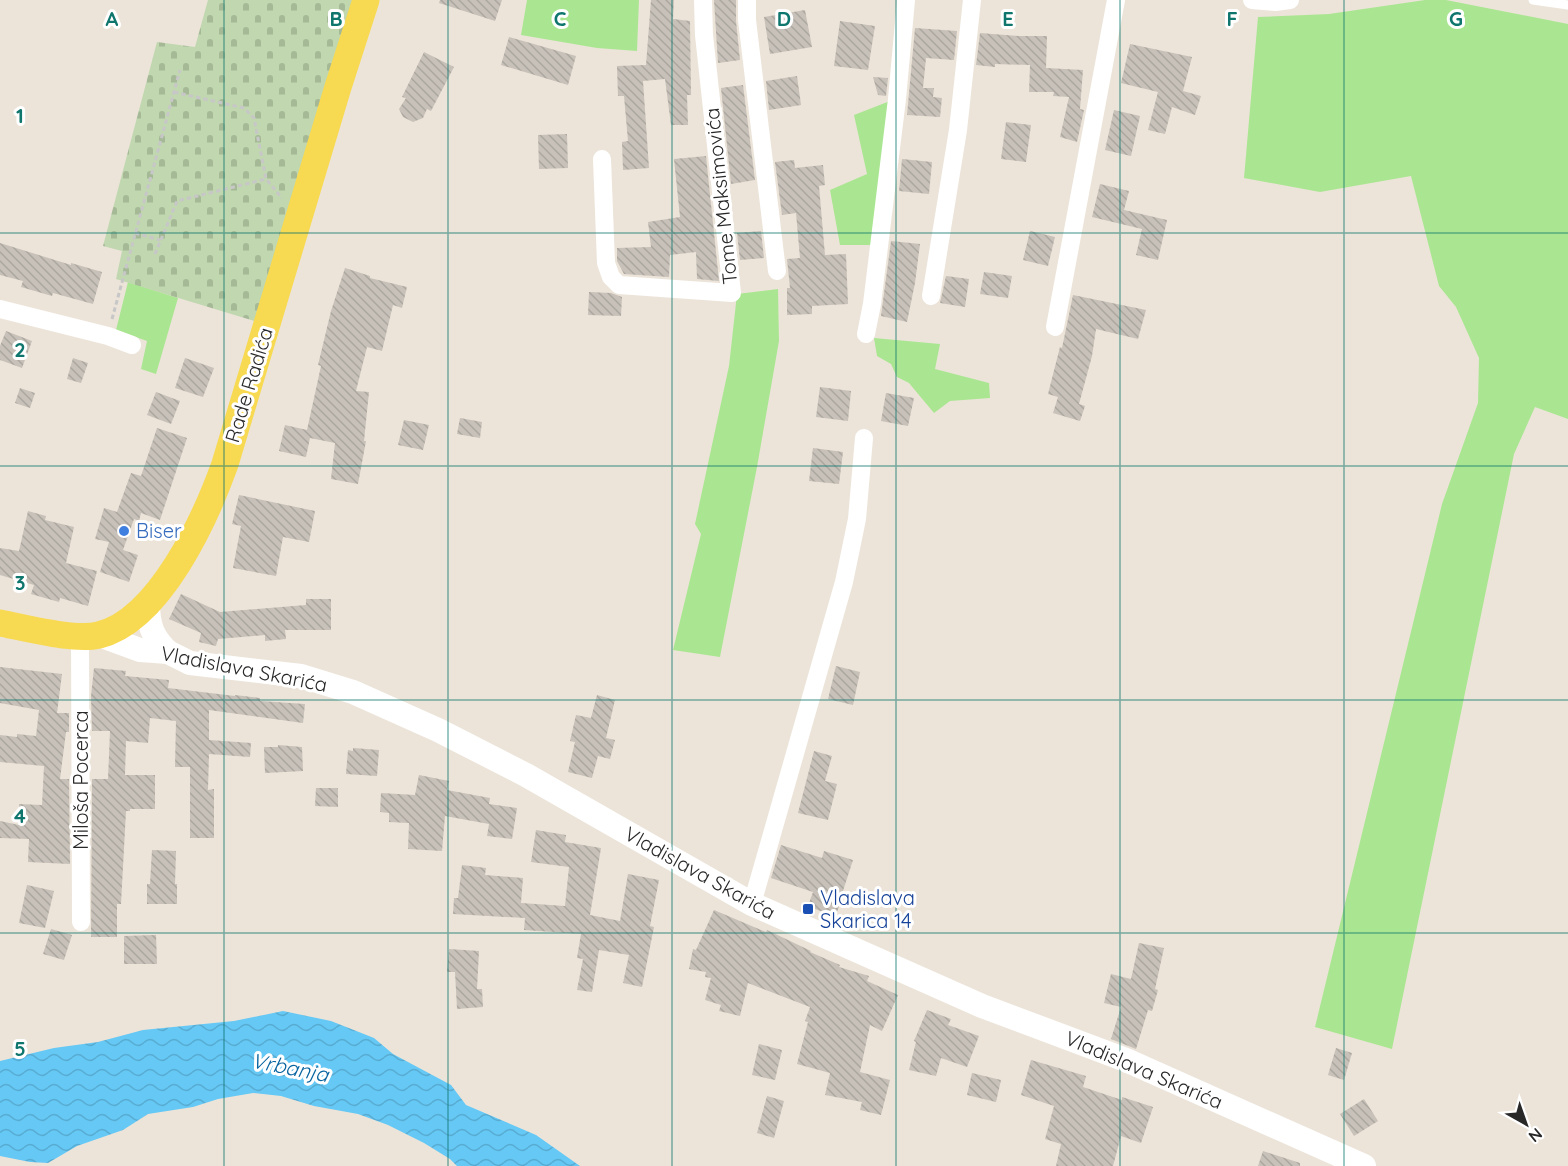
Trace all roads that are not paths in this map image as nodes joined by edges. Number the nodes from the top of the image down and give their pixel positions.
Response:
1 (366, 0) edge
2 (703, 0) edge
3 (747, 0) edge
4 (906, 0) edge
5 (972, 0) edge
6 (1116, 0) edge
7 (1252, 0) edge
8 (1290, 0) edge
9 (1533, 0) edge
10 (1568, 6) edge
11 (602, 159) dead end
12 (777, 271) dead end
13 (931, 296) dead end
14 (0, 309) edge
15 (1056, 327) dead end
16 (866, 334) dead end
17 (132, 345) dead end
18 (864, 438) dead end
19 (148, 603) junction
20 (0, 623) edge
21 (89, 636) junction
22 (168, 652) junction
23 (752, 904) junction
24 (81, 922) dead end
25 (1364, 1166) edge

1 - 19 main road, Rade Radića
2 - 11 street, Tome Maksimovića
3 - 12 street
4 - 16 street
5 - 13 street
6 - 15 street
7 - 8 street
9 - 10 lane
14 - 17 street
18 - 23 street
19 - 21 main road, Rade Radića
19 - 22 street
20 - 21 main road
21 - 22 street, Vladislava Skarića
21 - 24 street, Miloša Pocerca
22 - 23 street, Vladislava Skarića
23 - 25 street, Vladislava Skarića

